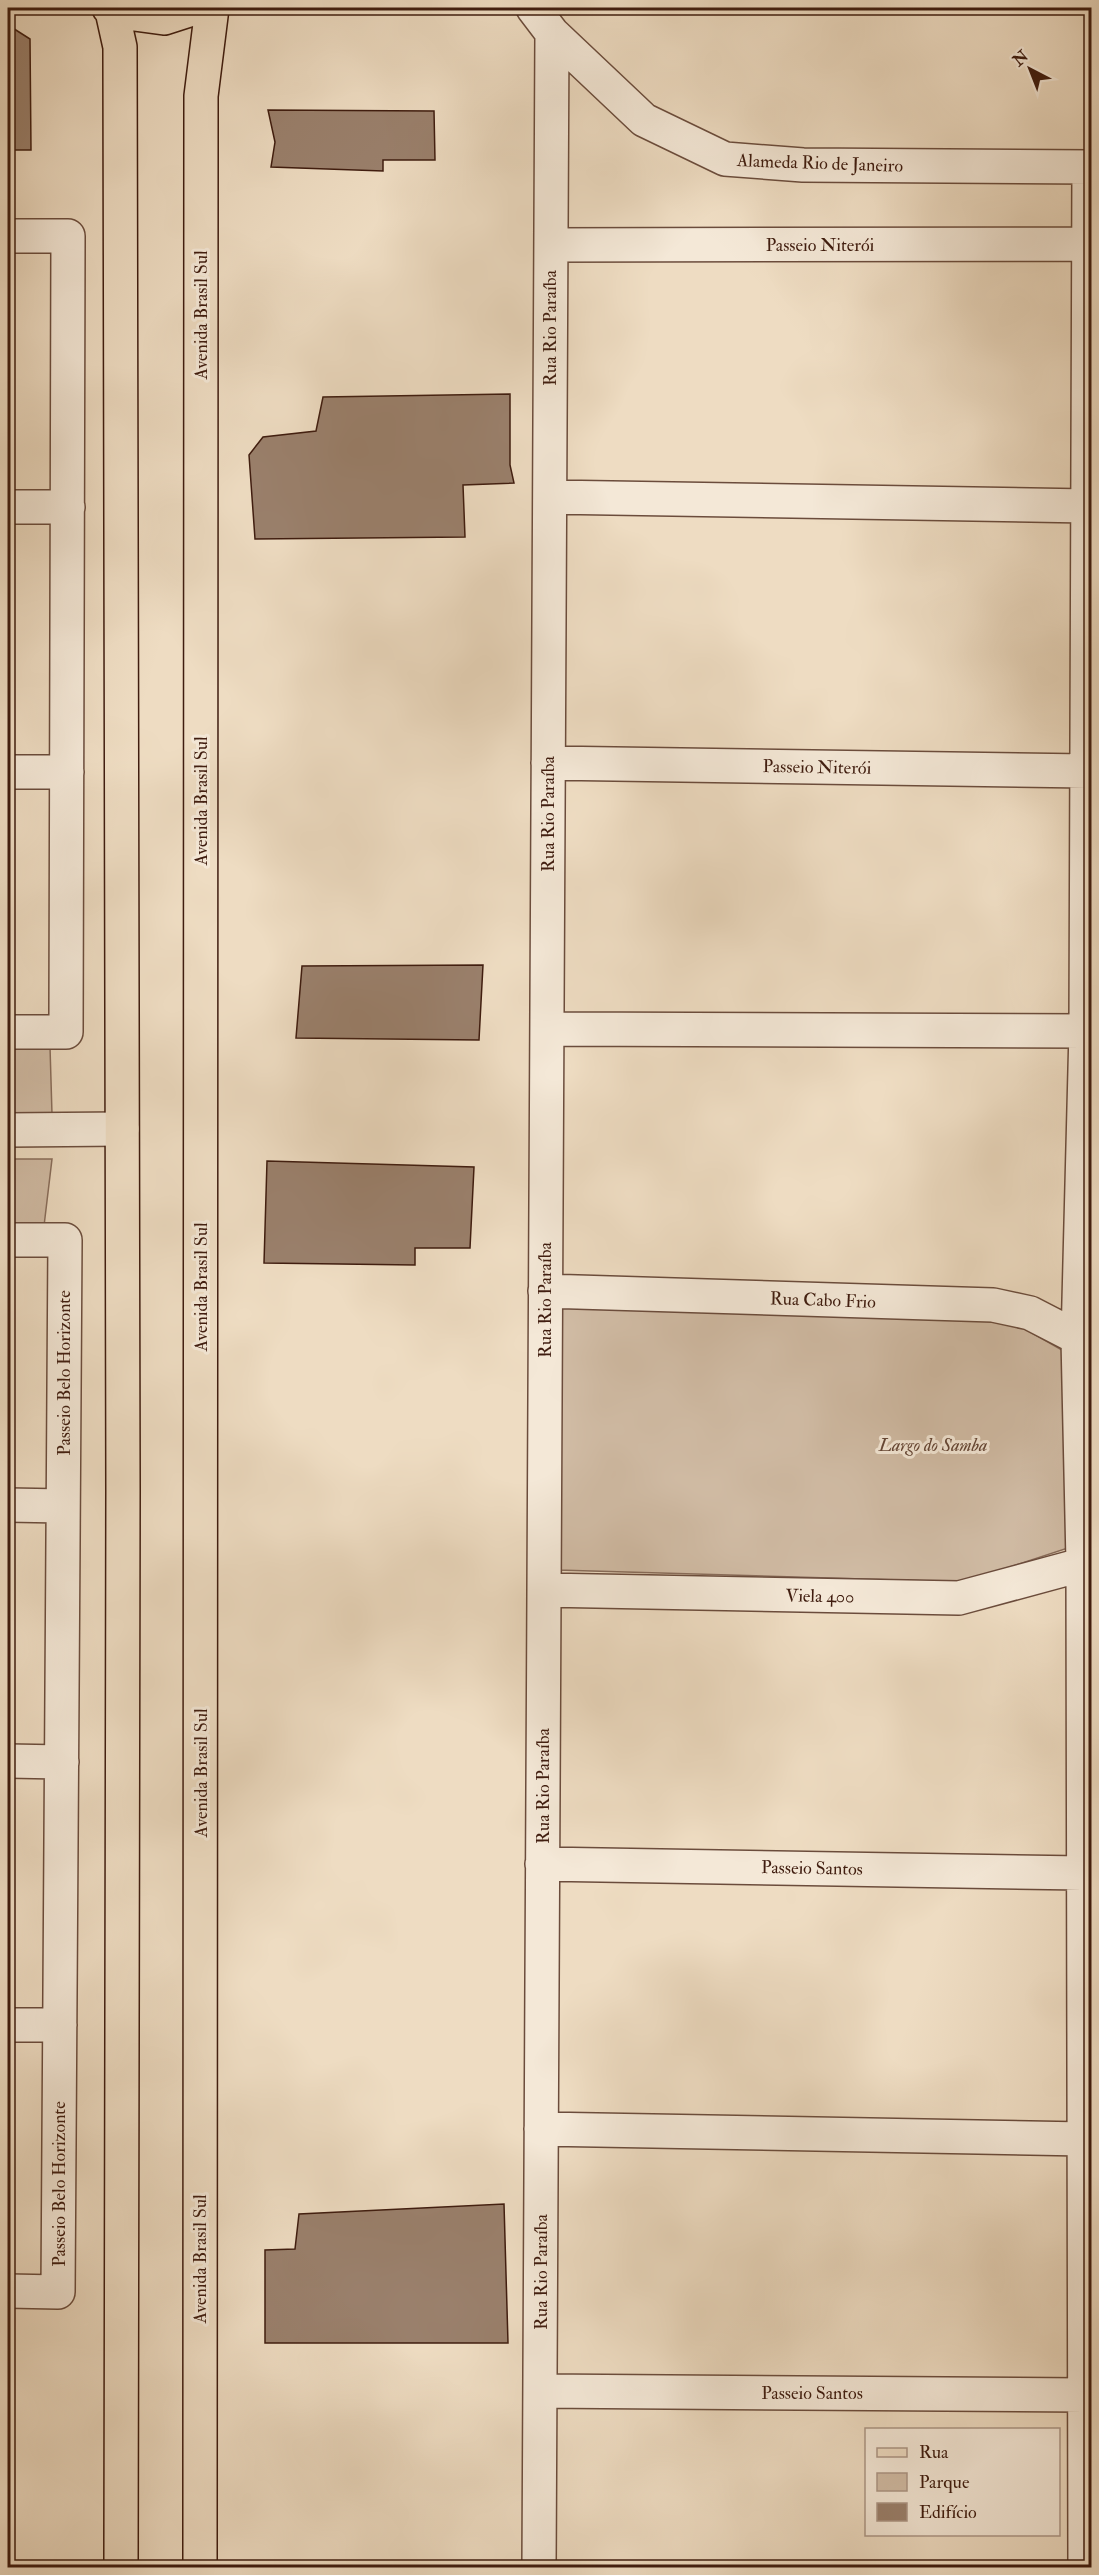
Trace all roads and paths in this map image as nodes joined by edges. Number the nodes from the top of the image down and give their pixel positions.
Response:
1 (195, 8) edge
2 (212, 8) edge
3 (533, 8) edge
4 (110, 9) edge
5 (552, 33) junction
6 (1090, 167) edge
7 (8, 236) edge
8 (1089, 244) junction
9 (551, 245) junction
10 (1090, 304) edge
11 (550, 497) junction
12 (8, 507) edge
13 (68, 507) junction
14 (1088, 507) junction
15 (1089, 596) edge
16 (548, 763) junction
17 (1087, 771) junction
18 (8, 772) edge
19 (67, 772) junction
20 (1089, 966) edge
21 (547, 1029) junction
22 (1086, 1031) junction
23 (8, 1032) edge
24 (8, 1130) edge
25 (122, 1130) junction
26 (8, 1240) edge
27 (545, 1291) junction
28 (1085, 1342) edge
29 (8, 1505) edge
30 (63, 1506) junction
31 (1088, 1562) edge
32 (544, 1590) junction
33 (8, 1761) edge
34 (62, 1762) junction
35 (542, 1864) junction
36 (1086, 1893) edge
37 (8, 2025) edge
38 (60, 2025) junction
39 (541, 2129) junction
40 (1084, 2139) junction
41 (1088, 2210) edge
42 (8, 2291) edge
43 (540, 2391) junction
44 (1084, 2395) junction
45 (1088, 2528) edge
46 (121, 2568) edge
47 (200, 2568) edge
48 (539, 2568) edge
49 (1085, 2568) edge

1 - 4 main road
2 - 47 main road, Avenida Brasil Sul
3 - 5 street, Alameda Rio de Janeiro
4 - 25 main road
5 - 6 street, Alameda Rio de Janeiro
5 - 9 street, Rua Rio Paraíba
6 - 8 street
7 - 13 street
8 - 9 street, Passeio Niterói
8 - 10 street
9 - 11 street, Rua Rio Paraíba
10 - 14 street
11 - 14 street
11 - 16 street, Rua Rio Paraíba
12 - 13 street
13 - 19 street
14 - 15 street
15 - 17 street
16 - 17 street, Passeio Niterói
16 - 21 street, Rua Rio Paraíba
17 - 20 street
18 - 19 street
19 - 23 street
20 - 22 street
21 - 22 street
21 - 27 street, Rua Rio Paraíba
22 - 28 street
24 - 25 street
25 - 46 main road
26 - 30 street, Passeio Belo Horizonte
27 - 28 street, Rua Cabo Frio
27 - 32 street, Rua Rio Paraíba
28 - 31 street
29 - 30 street
30 - 34 street, Passeio Belo Horizonte
31 - 32 street, Viela 400
31 - 36 street
32 - 35 street, Rua Rio Paraíba
33 - 34 street
34 - 38 street, Passeio Belo Horizonte
35 - 36 street, Passeio Santos
35 - 39 street, Rua Rio Paraíba
36 - 40 street
37 - 38 street
38 - 42 street, Passeio Belo Horizonte
39 - 40 street
39 - 43 street, Rua Rio Paraíba
40 - 41 street
41 - 44 street
43 - 44 street, Passeio Santos
43 - 48 street, Rua Rio Paraíba
44 - 45 street
45 - 49 street

